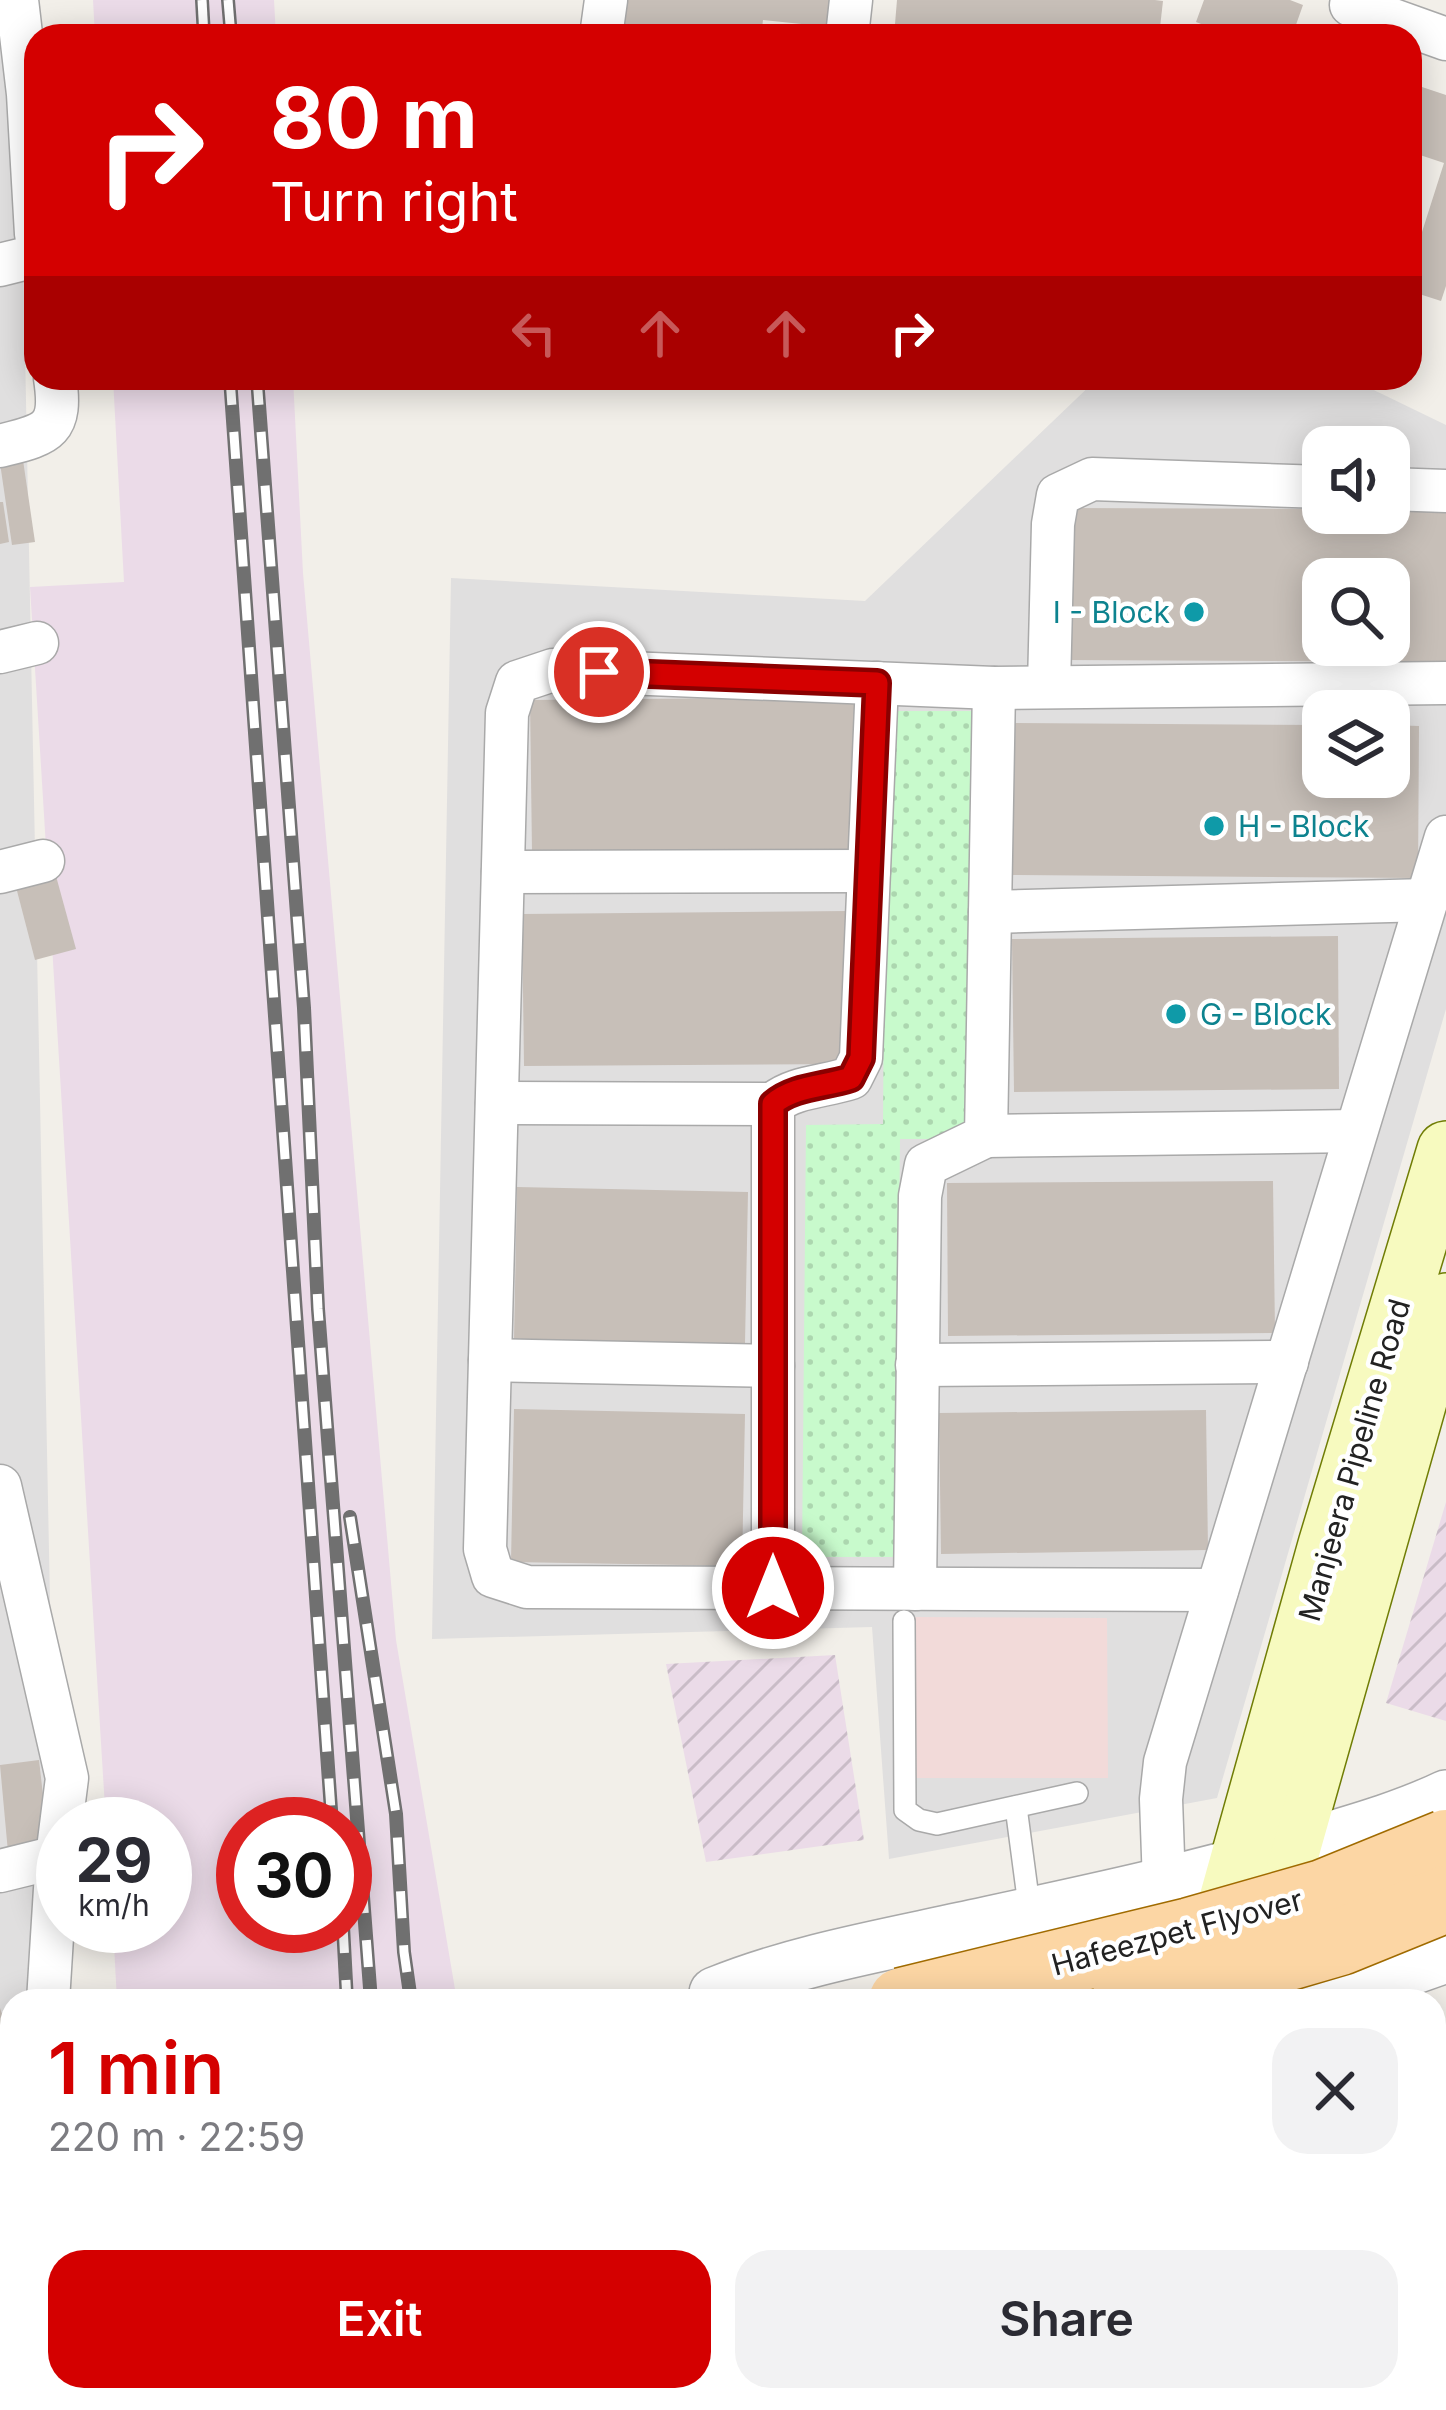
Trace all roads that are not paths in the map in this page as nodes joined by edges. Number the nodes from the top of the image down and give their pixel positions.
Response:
1 (17, 0) edge
2 (1346, 10) edge
3 (1394, 24) edge
4 (14, 96) edge
5 (24, 159) edge
6 (56, 390) edge
7 (0, 446) edge
8 (1302, 486) edge
9 (1410, 490) edge
10 (1446, 491) edge
11 (877, 683) junction
12 (1446, 683) edge
13 (1049, 686) junction
14 (994, 688) junction
15 (1446, 837) edge
16 (43, 861) dead end
17 (869, 871) junction
18 (0, 872) edge
19 (503, 872) junction
20 (1427, 900) junction
21 (990, 912) junction
22 (497, 1102) junction
23 (773, 1104) junction
24 (1356, 1131) junction
25 (986, 1136) junction
26 (1443, 1173) edge
27 (1446, 1302) edge
28 (490, 1360) junction
29 (1287, 1362) junction
30 (917, 1365) junction
31 (773, 1366) junction
32 (0, 1486) edge
33 (773, 1588) junction
34 (1217, 1590) junction
35 (909, 1605) junction
36 (15, 1618) edge
37 (1077, 1793) dead end
38 (1446, 1796) edge
39 (65, 1797) edge
40 (1016, 1807) junction
41 (1446, 1843) edge
42 (1265, 1857) junction
43 (36, 1862) edge
44 (0, 1871) edge
45 (1164, 1884) junction
46 (1446, 1899) edge
47 (1030, 1913) junction
48 (51, 1953) edge
49 (1446, 1957) edge
50 (49, 1989) edge
51 (725, 1989) edge
52 (951, 1989) edge
53 (1174, 1989) edge
54 (1204, 1989) edge
55 (1255, 1989) edge
56 (1355, 1989) edge

1 - 4 street
2 - 3 street
4 - 5 street
6 - 7 street
8 - 13 street
9 - 10 street
11 - 14 street
11 - 17 street
11 - 19 street
12 - 13 street
13 - 14 street
14 - 21 street
15 - 20 street
16 - 18 street
17 - 19 street
17 - 23 street
19 - 22 street
20 - 21 street
20 - 24 street
21 - 25 street
22 - 23 street
22 - 28 street
23 - 31 street
24 - 25 street
24 - 29 street
25 - 30 street
26 - 42 main road, Manjeera Pipeline Road
27 - 42 main road, Manjeera Pipeline Road
28 - 31 street
28 - 33 street
29 - 30 street
29 - 34 street
30 - 35 street
31 - 33 street
32 - 36 street
33 - 35 street
34 - 35 street
34 - 45 street
35 - 40 lane
36 - 39 street
37 - 40 lane
38 - 42 street
40 - 47 lane
41 - 52 main road, Hafeezpet Flyover, bridge
42 - 45 street
42 - 54 main road
42 - 55 main road
43 - 44 street
45 - 47 street
46 - 53 main road, Hafeezpet Flyover, bridge
47 - 51 street
48 - 50 street
49 - 56 street

